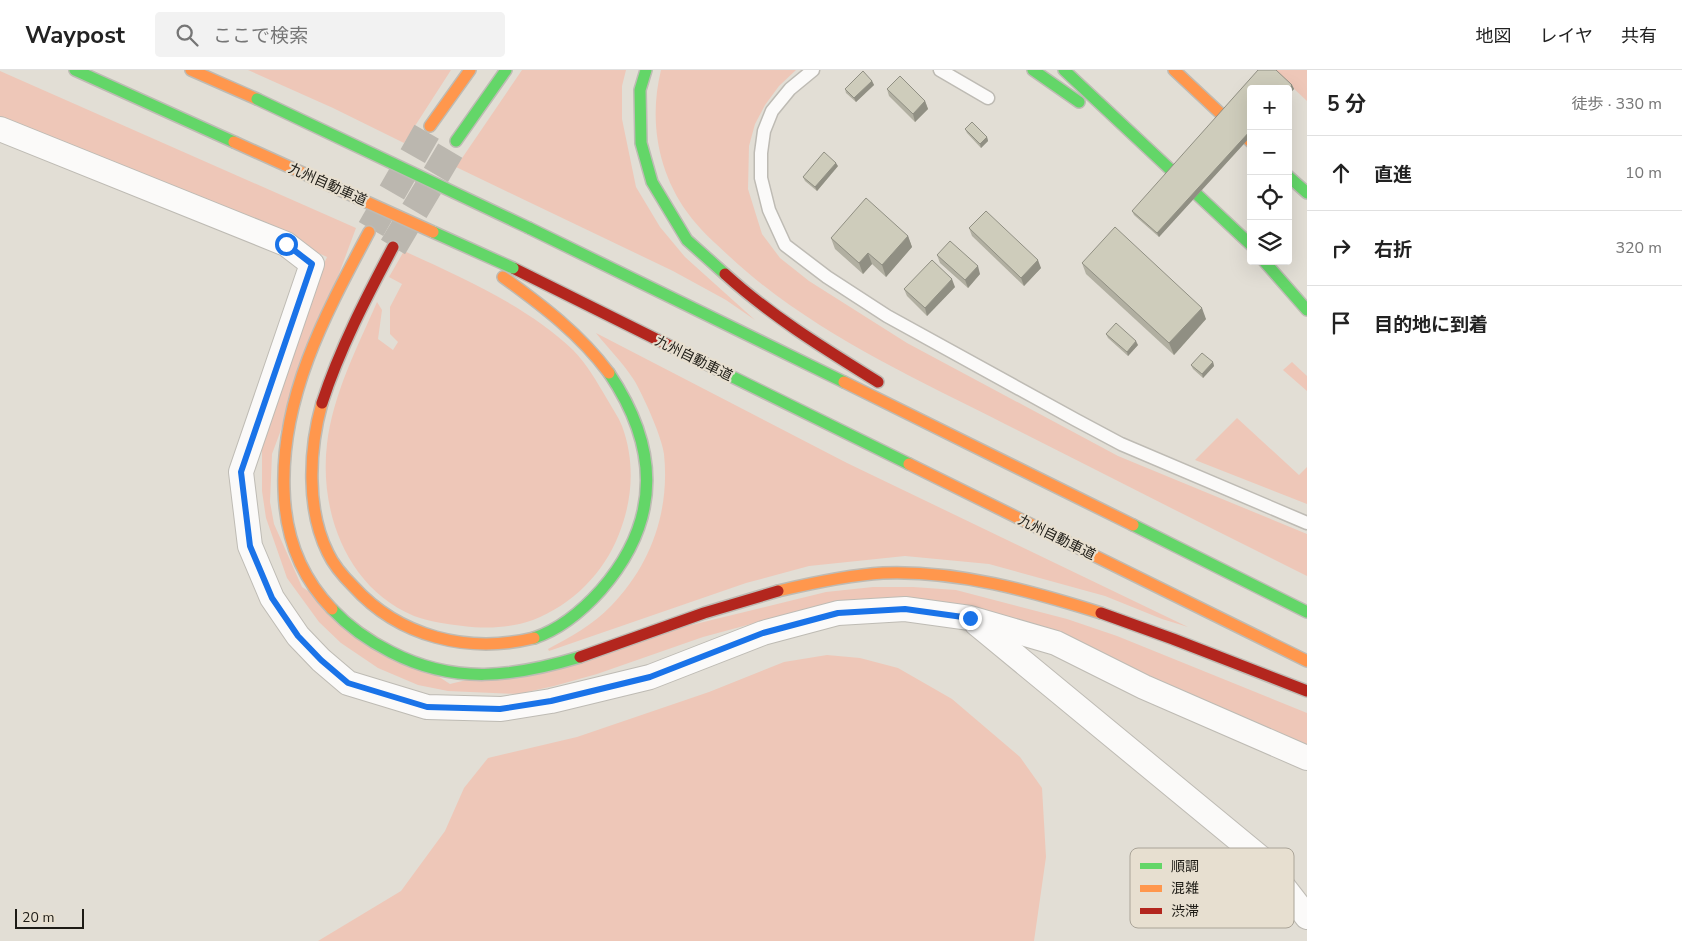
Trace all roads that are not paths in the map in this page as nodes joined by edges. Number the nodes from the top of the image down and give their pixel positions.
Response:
1 (74, 70) edge
2 (191, 70) edge
3 (470, 70) edge
4 (506, 70) edge
5 (646, 70) edge
6 (813, 70) edge
7 (940, 70) edge
8 (1033, 70) edge
9 (1064, 70) edge
10 (1174, 70) edge
11 (988, 98) dead end
12 (430, 126) tunnel mouth
13 (0, 129) edge
14 (1247, 138) edge
15 (456, 141) tunnel mouth
16 (234, 142) junction
17 (1148, 150) junction
18 (1292, 180) edge
19 (1307, 193) edge
20 (369, 232) tunnel mouth
21 (1247, 241) edge
22 (393, 247) tunnel mouth
23 (477, 264) dead end
24 (1268, 265) edge
25 (1274, 265) edge
26 (499, 275) dead end
27 (1307, 294) edge
28 (1307, 310) edge
29 (891, 390) dead end
30 (908, 401) dead end
31 (1000, 459) junction
32 (1307, 523) edge
33 (1307, 612) edge
34 (970, 618) junction
35 (1307, 661) edge
36 (1307, 691) edge
37 (1307, 758) edge
38 (1249, 848) edge
39 (1294, 900) edge
40 (1307, 917) edge

1 - 16 highway, 九州自動車道
2 - 31 highway, bridge
3 - 12 highway
4 - 15 highway
5 - 29 highway
6 - 32 lane
7 - 11 lane
8 - 17 highway
9 - 17 highway
10 - 14 highway
13 - 34 street
16 - 23 highway, bridge
16 - 35 highway, 九州自動車道, bridge
17 - 21 highway
18 - 19 highway
20 - 36 highway
22 - 26 highway
24 - 28 highway
25 - 27 highway
30 - 31 highway
31 - 33 highway
34 - 37 street
34 - 38 street
39 - 40 street

